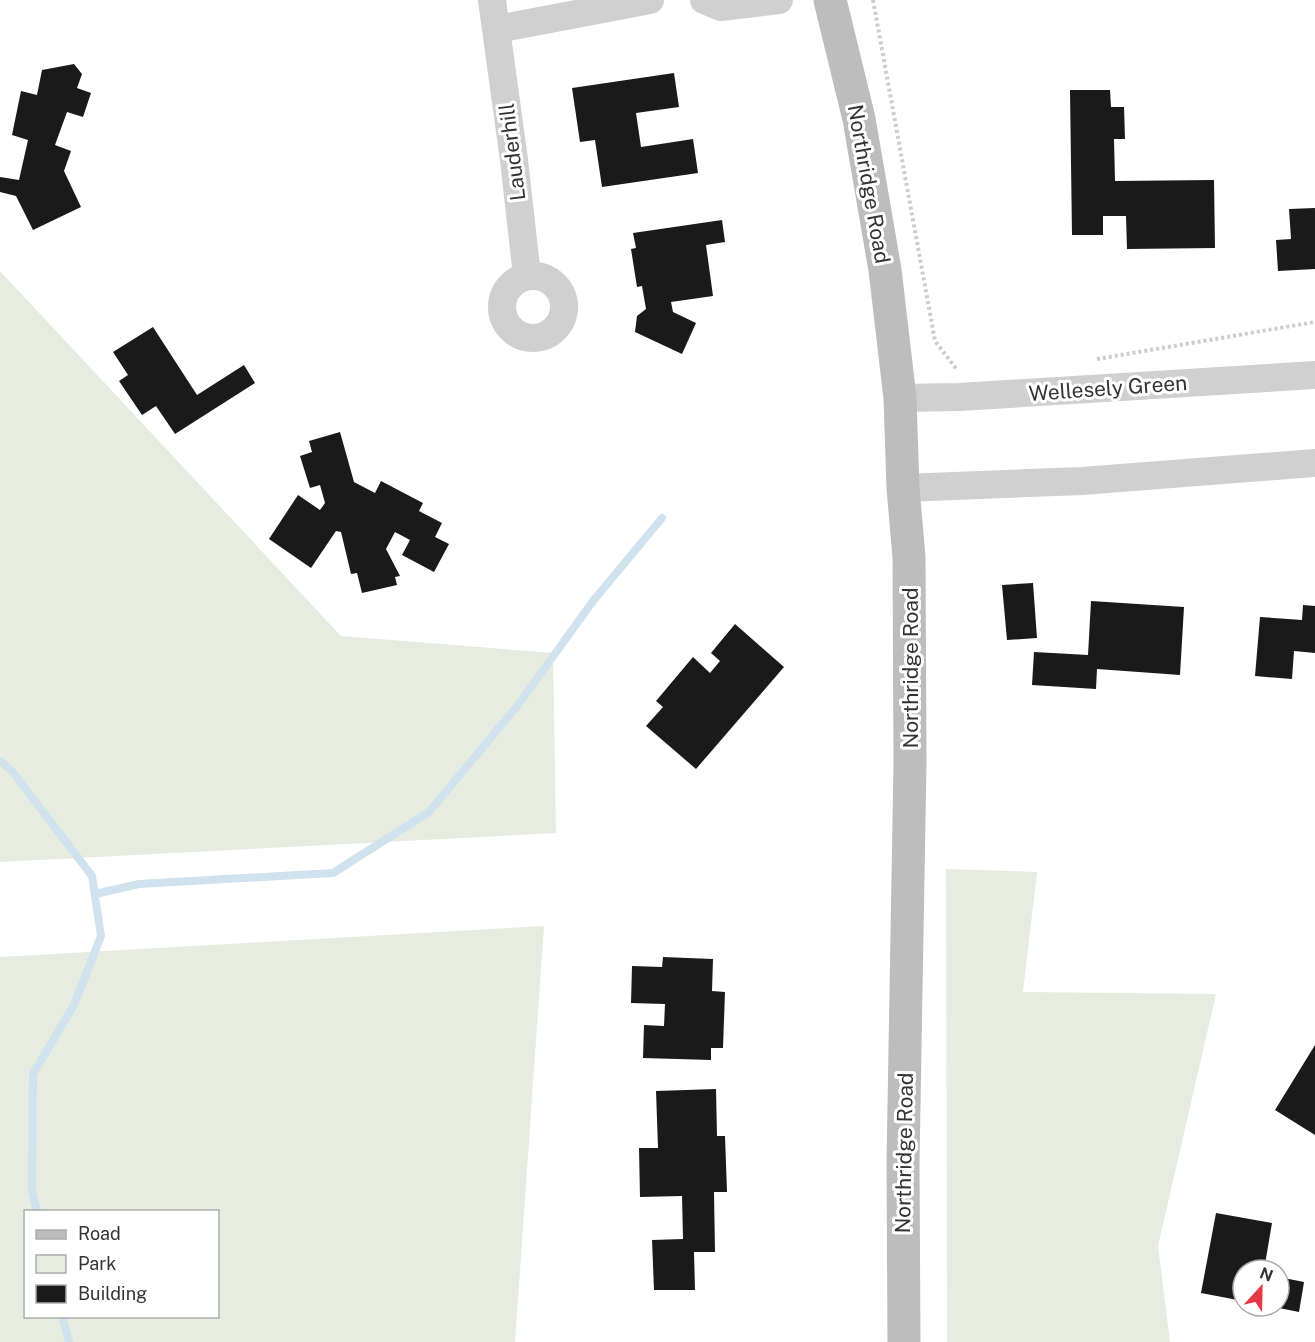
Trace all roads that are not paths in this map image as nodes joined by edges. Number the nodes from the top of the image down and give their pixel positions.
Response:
1 (492, 0) edge
2 (650, 0) edge
3 (704, 0) edge
4 (779, 0) edge
5 (830, 0) edge
6 (497, 29) junction
7 (527, 276) dead end
8 (1315, 375) edge
9 (900, 398) junction
10 (1315, 463) edge
11 (903, 488) junction
12 (904, 1342) edge

1 - 6 street, Lauderhill
2 - 6 street
3 - 4 street
5 - 9 main road, Northridge Road
6 - 7 street, Lauderhill
8 - 9 street, Wellesely Green
9 - 11 main road, Northridge Road
10 - 11 street
11 - 12 main road, Northridge Road

